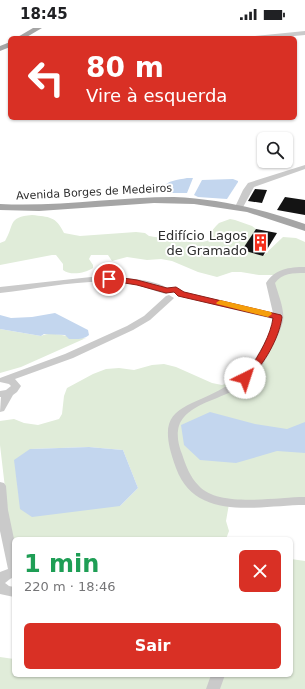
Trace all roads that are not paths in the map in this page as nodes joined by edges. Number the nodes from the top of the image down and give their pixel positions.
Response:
1 (38, 28) edge
2 (305, 33) edge
3 (24, 36) edge
4 (261, 36) edge
5 (305, 167) edge
6 (0, 207) edge
7 (239, 207) junction
8 (305, 228) edge
9 (305, 270) edge
10 (0, 290) edge
11 (168, 294) junction
12 (278, 317) junction
13 (43, 367) junction
14 (3, 380) edge
15 (8, 391) edge
16 (0, 410) edge
17 (0, 486) edge
18 (305, 501) edge
19 (12, 561) edge
20 (12, 572) edge
21 (0, 580) edge
22 (0, 586) edge
23 (12, 592) edge
24 (217, 677) edge
25 (213, 689) edge

1 - 3 main road
2 - 4 street
5 - 7 street
6 - 7 main road, Avenida Borges de Medeiros
7 - 8 main road, Avenida Borges de Medeiros
9 - 12 street
10 - 11 street
11 - 12 street
11 - 13 street
12 - 18 street
13 - 14 street
13 - 15 street
14 - 15 street
15 - 16 street
17 - 19 street
20 - 21 street
22 - 23 street
24 - 25 street

